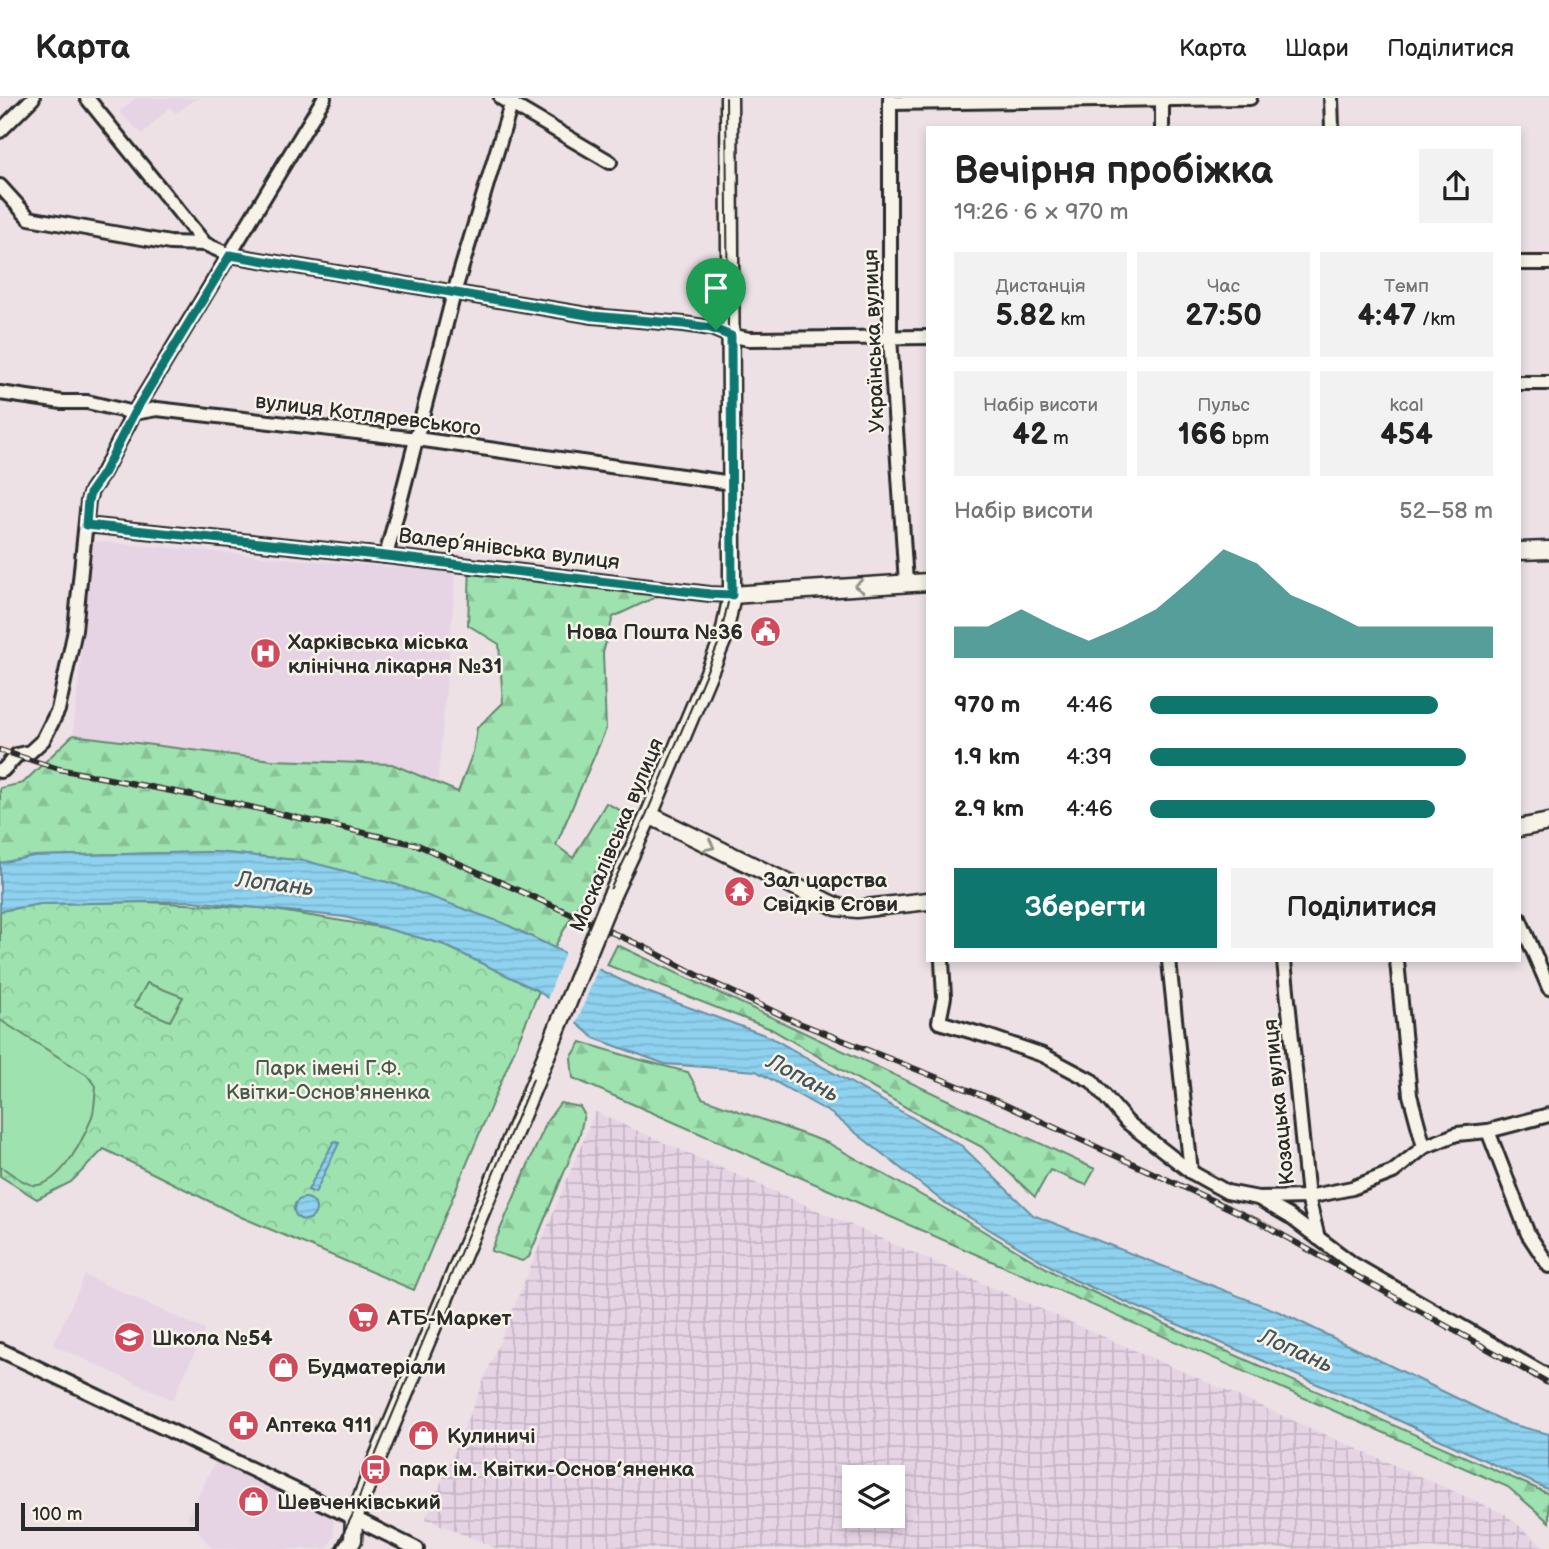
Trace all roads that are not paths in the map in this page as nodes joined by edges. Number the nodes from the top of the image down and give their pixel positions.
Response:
1 (33, 98) edge
2 (87, 98) edge
3 (324, 98) edge
4 (729, 98) edge
5 (1250, 98) edge
6 (1331, 98) edge
7 (1162, 99) edge
8 (508, 100) edge
9 (890, 100) edge
10 (1163, 126) edge
11 (1332, 126) edge
12 (0, 131) edge
13 (610, 162) dead end
14 (0, 186) edge
15 (205, 244) junction
16 (230, 255) junction
17 (1521, 263) edge
18 (1549, 263) edge
19 (454, 293) junction
20 (731, 336) junction
21 (890, 337) junction
22 (926, 337) edge
23 (1521, 383) edge
24 (1549, 383) edge
25 (0, 393) edge
26 (134, 413) junction
27 (417, 439) junction
28 (732, 483) junction
29 (86, 525) junction
30 (1549, 550) edge
31 (1521, 551) edge
32 (386, 556) junction
33 (926, 582) edge
34 (906, 583) junction
35 (732, 595) junction
36 (5, 763) edge
37 (649, 815) junction
38 (1549, 822) edge
39 (1521, 828) edge
40 (926, 901) edge
41 (1521, 923) edge
42 (942, 962) edge
43 (1169, 962) edge
44 (1284, 962) edge
45 (1396, 962) edge
46 (1549, 988) edge
47 (1549, 1115) edge
48 (1488, 1130) junction
49 (1424, 1147) junction
50 (1191, 1172) junction
51 (1308, 1197) junction
52 (1258, 1198) junction
53 (1318, 1238) junction
54 (1549, 1266) edge
55 (0, 1350) edge
56 (1549, 1377) edge
57 (354, 1518) junction
58 (347, 1549) edge
59 (417, 1549) edge

1 - 12 street
2 - 15 street
3 - 16 street
4 - 20 street, Москалівська вулиця
5 - 7 street
6 - 11 street
7 - 9 street
7 - 10 street
8 - 13 street
8 - 19 street
9 - 21 street, Українська вулиця
14 - 15 street
15 - 16 street
16 - 19 street
16 - 26 street
17 - 18 street
19 - 20 street
19 - 27 street
20 - 21 street
20 - 28 street, Москалівська вулиця
21 - 22 street
21 - 34 street, Українська вулиця
23 - 24 street
25 - 26 street, вулиця Котляревського
26 - 27 street, вулиця Котляревського
26 - 29 street
27 - 28 street, вулиця Котляревського
27 - 32 street
28 - 35 street, Москалівська вулиця
29 - 32 street, Валер’янівська вулиця
29 - 36 street
30 - 31 street
32 - 35 street, Валер’янівська вулиця
33 - 34 street, Валер’янівська вулиця
34 -> 35 street, Валер’янівська вулиця
35 - 37 street, Москалівська вулиця
37 -> 40 street
37 - 57 street, Москалівська вулиця, bridge
38 - 39 street
41 - 46 street
42 - 50 street
43 - 50 street
44 - 51 street, Козацька вулиця
45 - 49 street
47 - 48 street
48 - 49 street
48 - 54 street
49 - 51 street
50 - 52 street
51 - 52 street
51 - 53 street, Козацька вулиця
52 - 53 street
53 - 56 street
55 - 57 street
57 - 58 street, Москалівська вулиця
57 - 59 street

